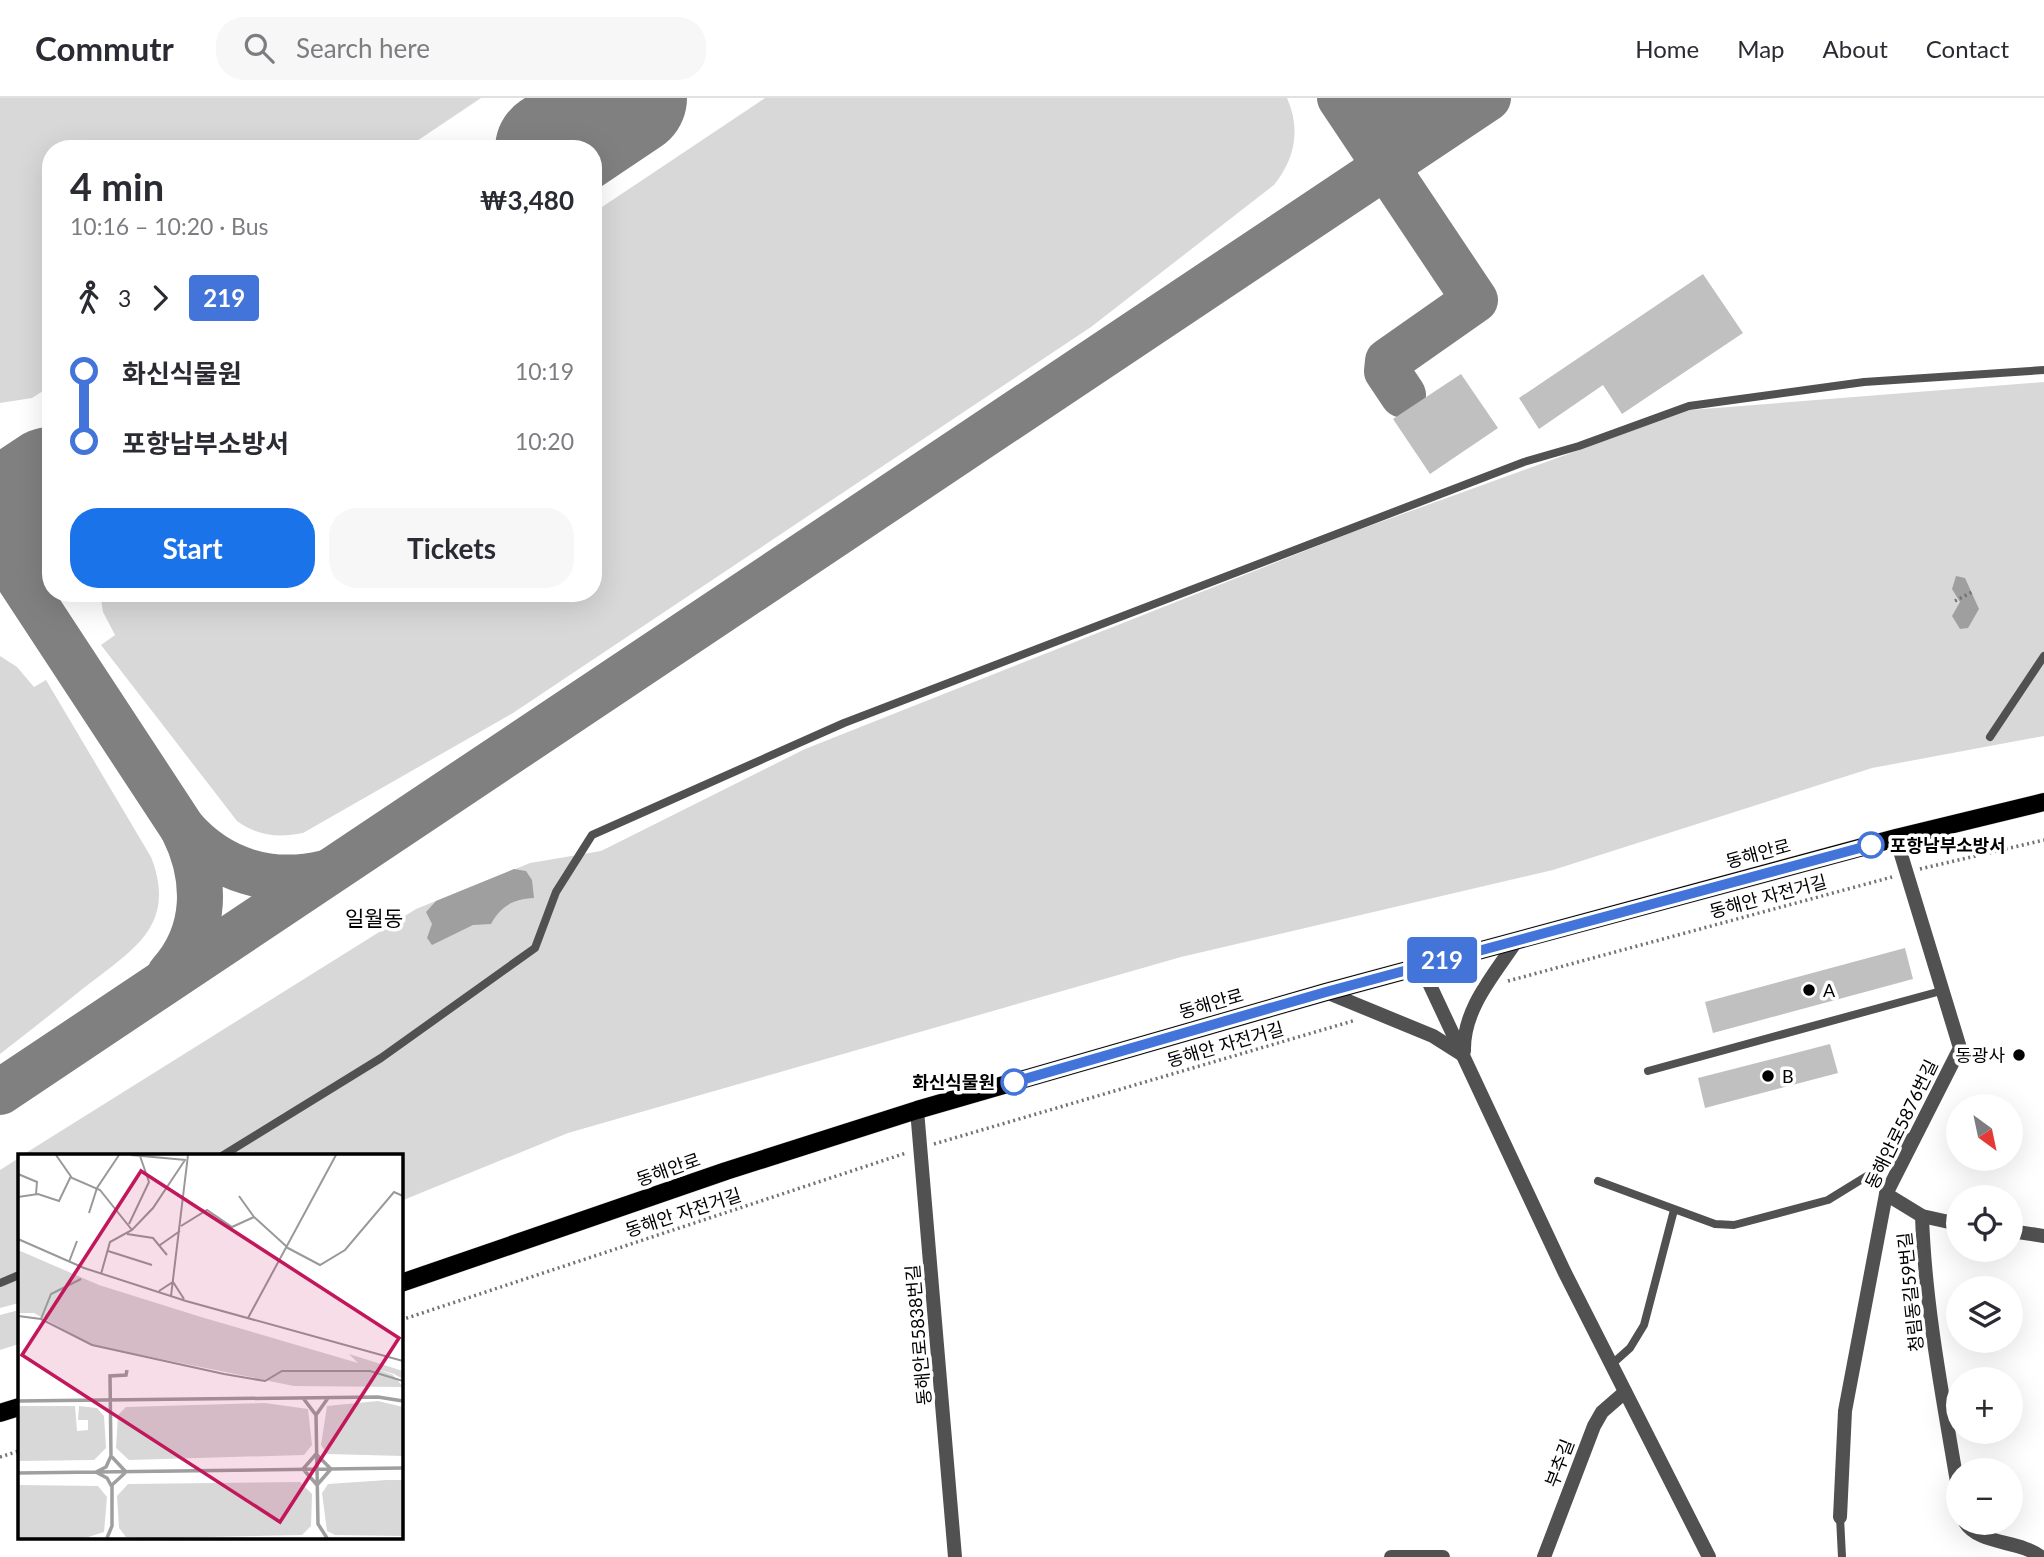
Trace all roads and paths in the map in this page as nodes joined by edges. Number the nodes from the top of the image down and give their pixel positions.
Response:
1 (2044, 370) edge
2 (1972, 592) dead end
3 (1955, 601) dead end
4 (2044, 656) edge
5 (1990, 737) dead end
6 (2044, 802) edge
7 (1896, 838) junction
8 (2044, 840) edge
9 (1906, 873) junction
10 (1517, 940) junction
11 (1422, 966) junction
12 (1499, 985) dead end
13 (1941, 991) junction
14 (1326, 992) junction
15 (1364, 1019) dead end
16 (1464, 1056) junction
17 (1648, 1071) dead end
18 (917, 1110) junction
19 (1919, 1127) junction
20 (921, 1148) junction
21 (225, 1154) edge
22 (1880, 1168) junction
23 (1598, 1181) dead end
24 (1888, 1190) junction
25 (1674, 1210) junction
26 (1922, 1216) junction
27 (1946, 1221) edge
28 (2023, 1232) edge
29 (2044, 1236) edge
30 (18, 1275) edge
31 (0, 1283) edge
32 (402, 1283) edge
33 (402, 1320) edge
34 (1611, 1364) junction
35 (1625, 1392) junction
36 (18, 1407) edge
37 (0, 1413) edge
38 (18, 1451) edge
39 (0, 1457) edge
40 (1953, 1458) edge
41 (1840, 1517) joint
42 (1982, 1535) edge
43 (955, 1557) edge
44 (1391, 1557) edge
45 (1443, 1557) edge
46 (1544, 1557) edge
47 (1709, 1557) edge
48 (1842, 1557) edge
49 (2041, 1557) edge

1 - 21 lane
2 - 3 path
4 - 5 lane
6 - 7 main road, 동해안로
7 - 9 street, 동해안로5876번길
7 - 10 main road, 동해안로
8 - 9 path, 동해안 자전거길
9 - 12 path, 동해안 자전거길
9 - 13 street, 동해안로5876번길
10 - 11 main road, 동해안로
10 - 16 street
11 - 14 main road, 동해안로
11 - 16 street
13 - 17 lane
13 - 19 street, 동해안로5876번길
14 - 16 street
14 - 18 main road, 동해안로
15 - 20 path, 동해안 자전거길
16 - 34 street
18 - 20 street, 동해안로5838번길
18 - 32 main road, 동해안로
19 - 22 lane
19 - 24 street, 동해안로5876번길
20 - 33 path, 동해안 자전거길
20 - 43 street, 동해안로5838번길
22 - 24 lane
22 - 25 lane
23 - 25 lane
24 - 26 street
24 - 41 street, 동해안로5876번길
25 - 34 lane
26 - 27 street
26 - 40 street, 청림동길59번길
28 - 29 street
30 - 31 lane
34 - 35 street
35 - 46 street, 부추길
35 - 47 street
36 - 37 main road
38 - 39 path
41 - 48 lane
42 - 49 street
44 - 45 street

